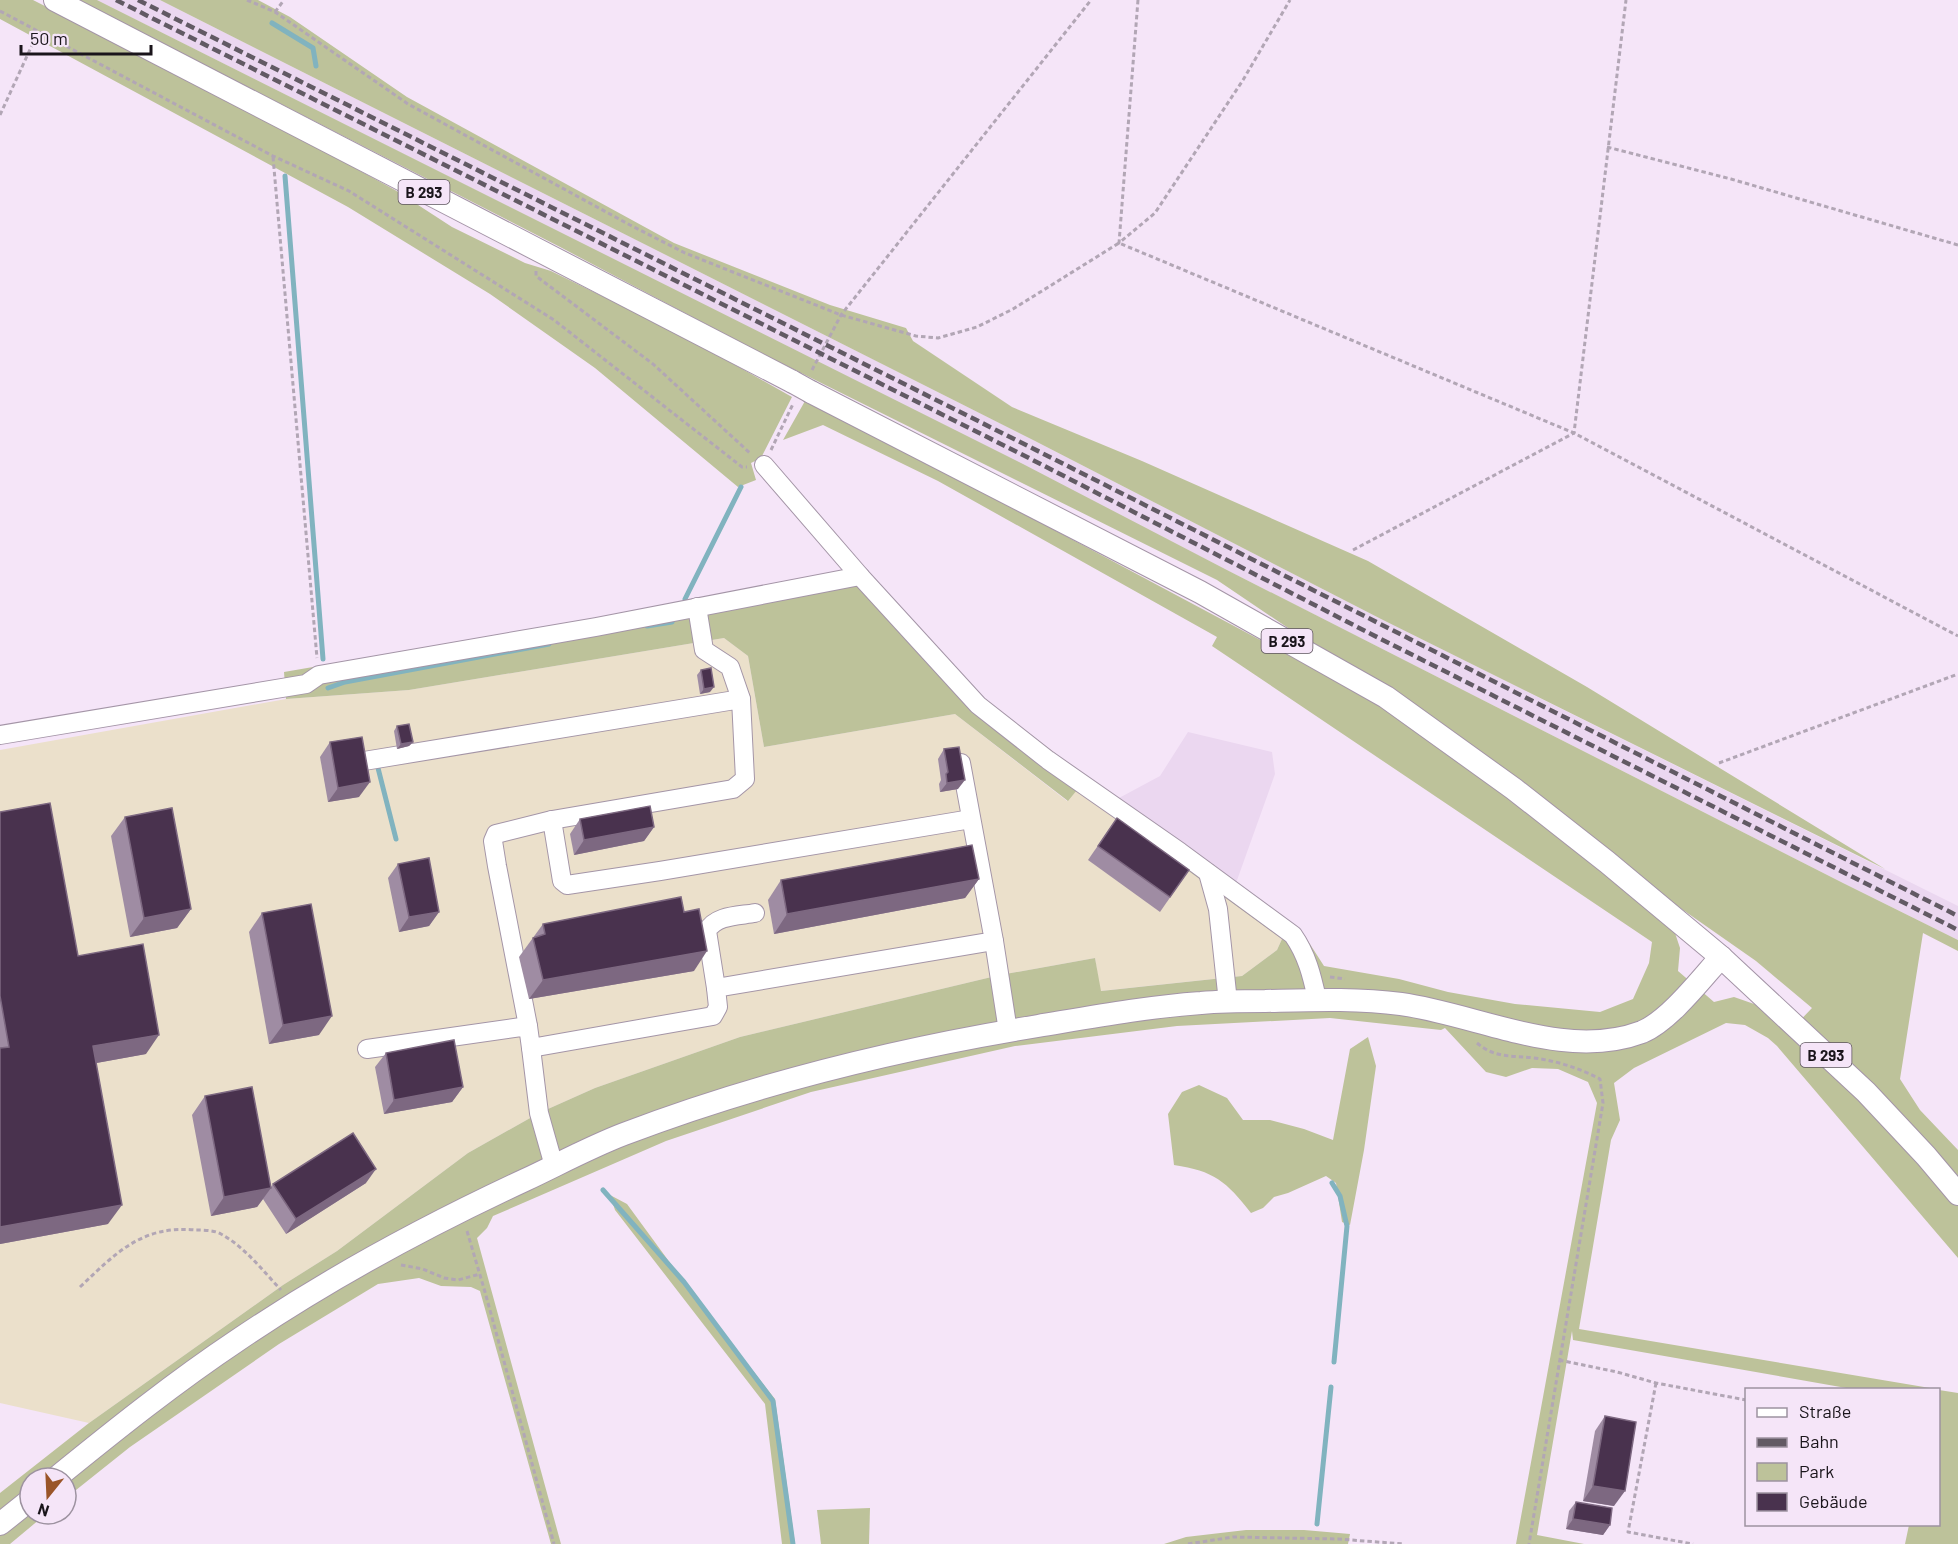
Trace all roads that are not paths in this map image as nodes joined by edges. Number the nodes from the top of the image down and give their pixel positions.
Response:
1 (55, 0) edge
2 (764, 465) road end
3 (860, 576) junction
4 (698, 607) junction
5 (741, 699) junction
6 (0, 735) edge
7 (358, 762) edge
8 (962, 763) edge
9 (971, 819) junction
10 (552, 820) junction
11 (1208, 873) junction
12 (755, 913) dead end
13 (994, 941) junction
14 (1721, 957) junction
15 (716, 988) junction
16 (1317, 999) junction
17 (1227, 1002) junction
18 (528, 1026) junction
19 (1008, 1031) junction
20 (531, 1048) junction
21 (367, 1049) dead end
22 (554, 1166) junction
23 (1958, 1194) edge
24 (71, 1466) edge
25 (18, 1510) edge
26 (0, 1524) edge

1 - 14 main road, B 293
2 - 3 lane
3 - 4 lane
3 - 11 lane
4 - 5 lane
4 - 6 lane
5 - 7 lane
5 - 10 lane
8 - 9 lane
9 - 10 lane
9 - 13 lane
10 - 18 lane
11 - 16 lane
11 - 17 lane
12 - 15 lane
13 - 15 lane
13 - 19 lane
14 - 16 main road
14 - 23 main road, B 293
15 - 20 lane
16 - 17 main road
17 - 19 main road
18 - 20 lane
18 - 21 lane
19 - 22 main road
20 - 22 lane
22 - 24 main road
25 - 26 main road

